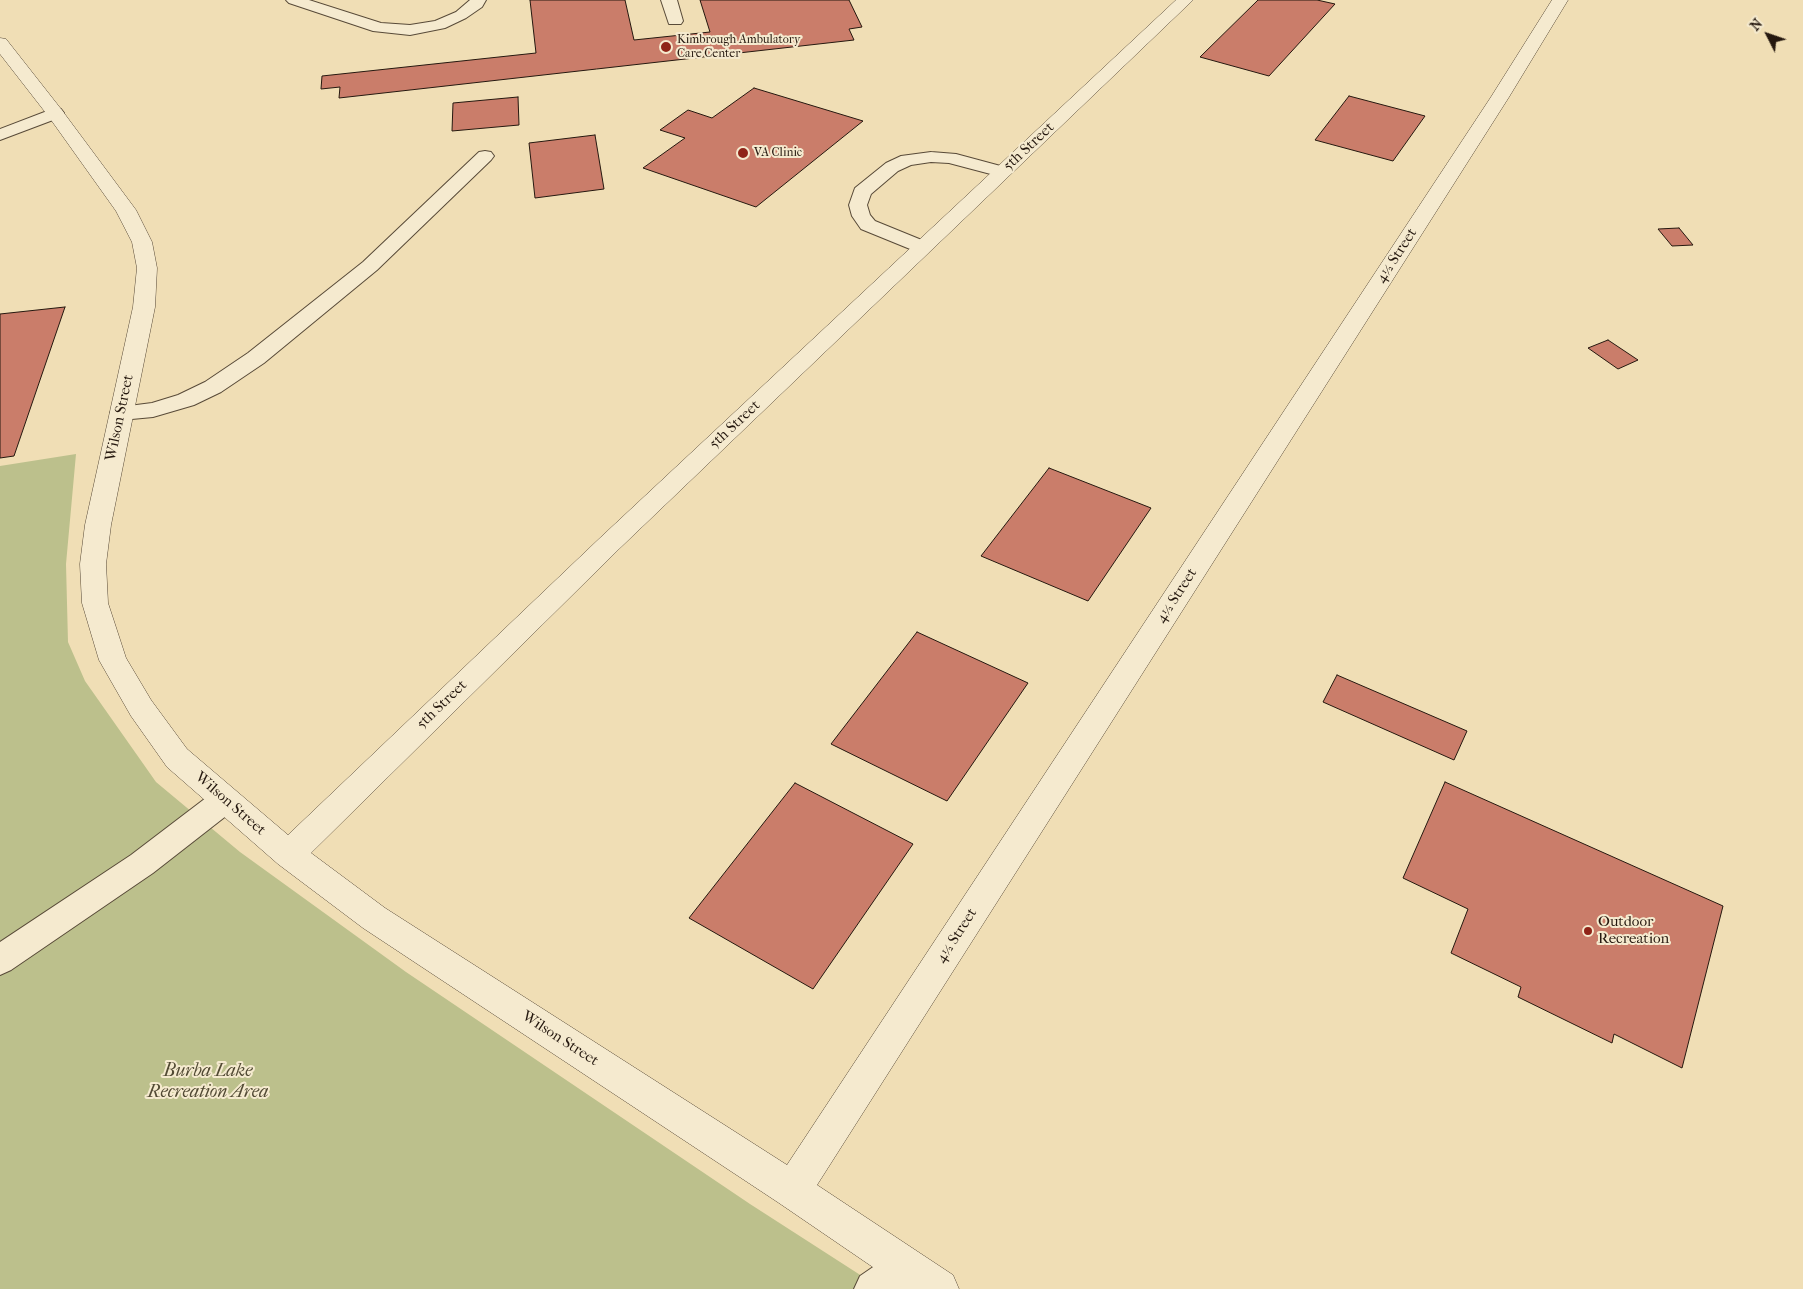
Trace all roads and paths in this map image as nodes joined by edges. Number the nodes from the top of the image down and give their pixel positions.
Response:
1 (294, 0) edge
2 (478, 0) edge
3 (669, 0) edge
4 (1184, 0) edge
5 (1560, 0) edge
6 (675, 21) dead end
7 (0, 44) edge
8 (55, 113) junction
9 (0, 135) edge
10 (485, 156) dead end
11 (1002, 172) junction
12 (922, 247) junction
13 (122, 413) junction
14 (225, 800) junction
15 (289, 854) junction
16 (0, 960) edge
17 (792, 1190) junction
18 (905, 1267) junction
19 (873, 1289) edge
20 (939, 1289) edge

1 - 2 lane
3 - 6 lane
4 - 11 street, 5th Street
5 - 17 street, 4½ Street
7 - 8 street, Wilson Street
8 - 9 lane
8 - 13 street, Wilson Street
10 - 13 lane
11 - 12 street, 5th Street
11 - 12 lane
12 - 15 street, 5th Street
13 - 14 street, Wilson Street
14 - 15 street, Wilson Street
14 - 16 lane
15 - 17 street, Wilson Street
17 - 18 street, Wilson Street
18 - 19 lane
18 - 20 street, Wilson Street

